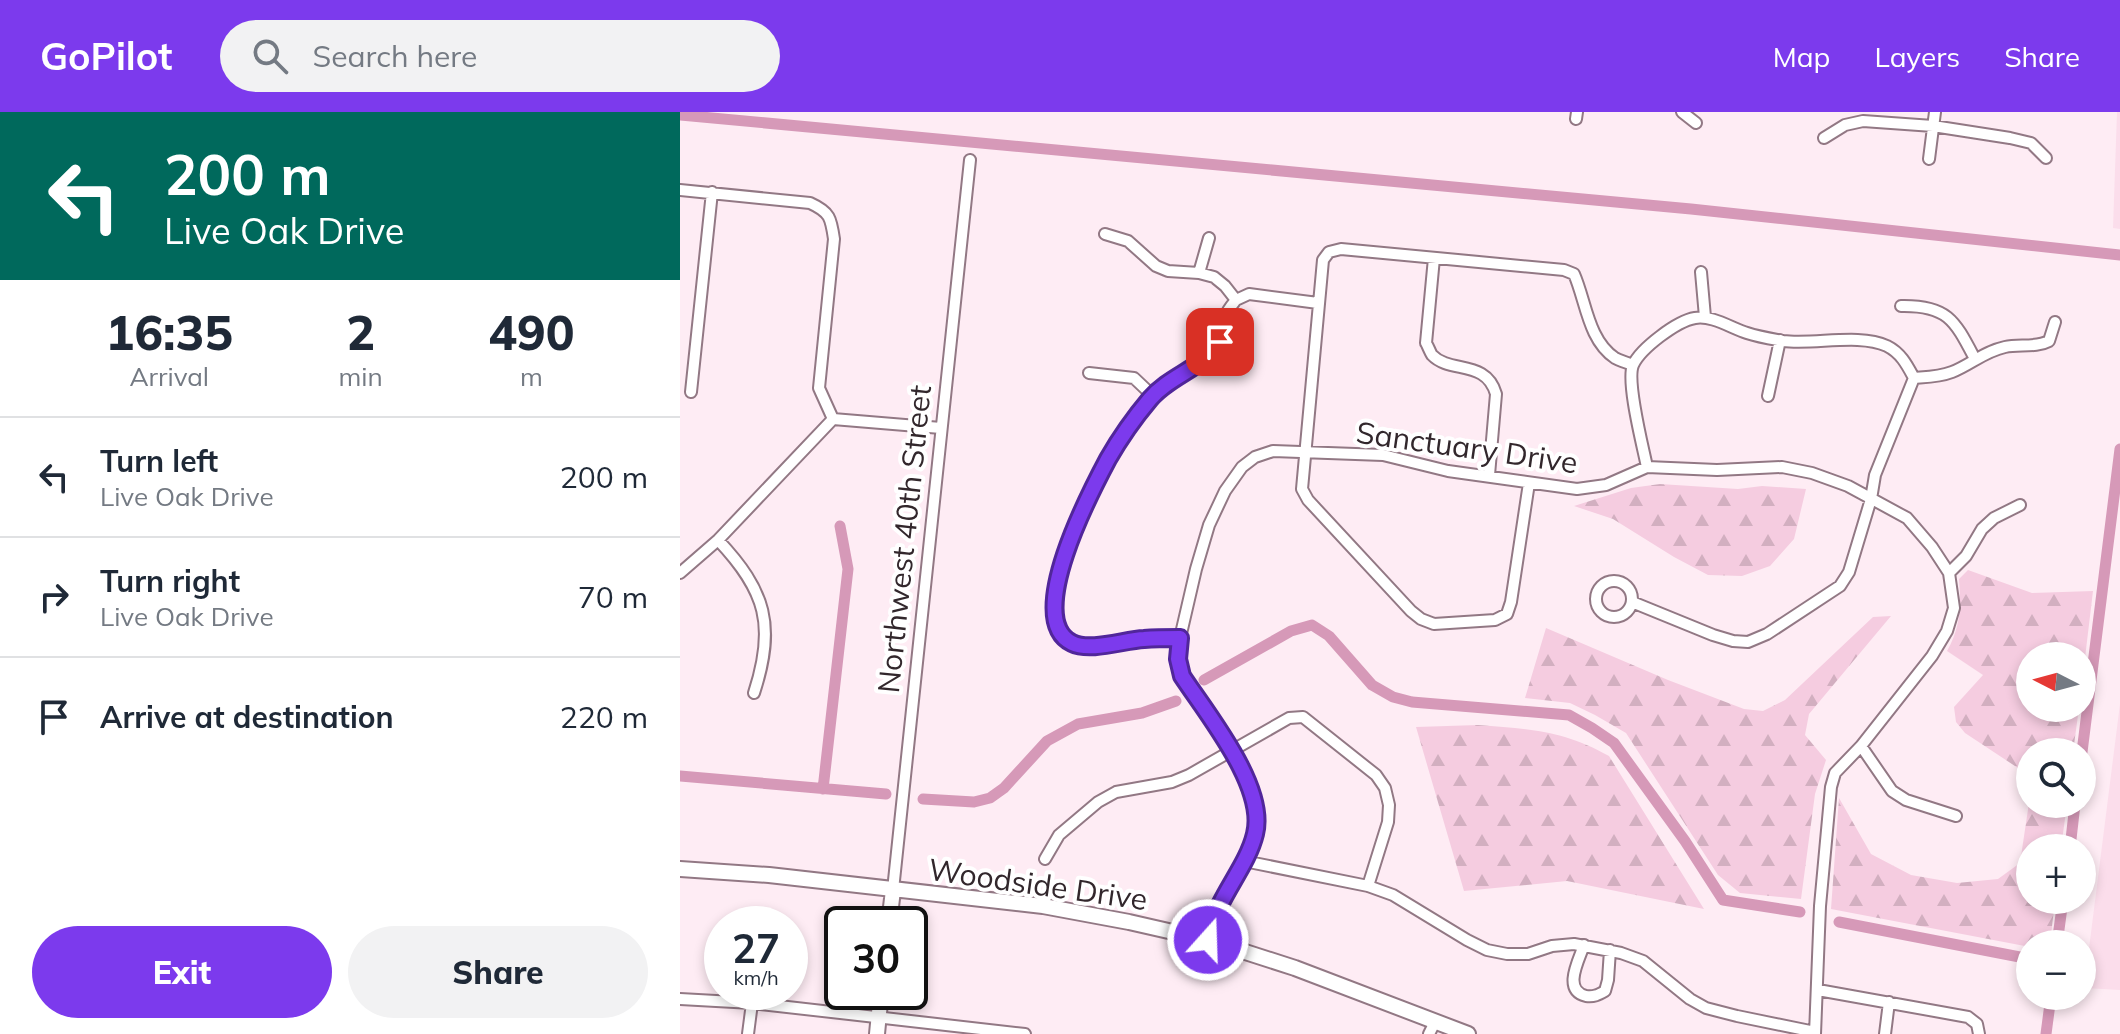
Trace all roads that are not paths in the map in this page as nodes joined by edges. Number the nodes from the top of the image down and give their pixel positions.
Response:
1 (1682, 112) edge
2 (1935, 112) edge
3 (1696, 123) dead end
4 (1933, 126) junction
5 (1824, 138) dead end
6 (2046, 158) dead end
7 (1929, 159) dead end
8 (970, 160) dead end
9 (680, 190) edge
10 (712, 192) junction
11 (1105, 234) dead end
12 (1209, 238) dead end
13 (1434, 258) junction
14 (1701, 272) dead end
15 (1199, 273) junction
16 (1236, 300) junction
17 (1318, 303) junction
18 (1901, 306) dead end
19 (1705, 317) junction
20 (2055, 322) dead end
21 (1780, 340) junction
22 (1975, 359) junction
23 (1633, 365) junction
24 (1089, 373) dead end
25 (1914, 378) junction
26 (691, 392) dead end
27 (1153, 396) junction
28 (1768, 396) dead end
29 (833, 419) junction
30 (941, 428) junction
31 (1305, 452) junction
32 (1647, 467) junction
33 (1489, 475) junction
34 (1529, 483) junction
35 (1871, 499) junction
36 (2020, 505) dead end
37 (718, 540) junction
38 (680, 573) edge
39 (1949, 573) junction
40 (1632, 602) dead end
41 (1180, 638) junction
42 (754, 693) dead end
43 (1861, 746) junction
44 (1232, 751) junction
45 (1956, 816) dead end
46 (1045, 859) dead end
47 (1244, 861) junction
48 (680, 869) edge
49 (1368, 886) junction
50 (893, 890) junction
51 (891, 906) edge
52 (1208, 940) junction
53 (1584, 945) junction
54 (1610, 950) junction
55 (1818, 990) junction
56 (680, 999) edge
57 (704, 1000) edge
58 (1889, 1002) junction
59 (808, 1009) edge
60 (751, 1010) edge
61 (879, 1010) edge
62 (878, 1017) junction
63 (1432, 1028) edge
64 (1008, 1033) edge
65 (1815, 1033) edge
66 (748, 1034) edge
67 (877, 1034) edge
68 (1025, 1034) edge
69 (1468, 1034) edge
70 (1885, 1034) edge
71 (1979, 1034) edge

1 - 3 street
2 - 4 street
4 - 5 street
4 - 6 street
4 - 7 street
8 - 30 street, Northwest 40th Street
9 - 10 street
10 - 26 street
10 - 29 street
11 - 15 street
12 - 15 street
13 - 17 street
13 - 23 street
13 - 33 street
14 - 19 street
15 - 16 street
16 - 17 street
16 - 27 street
17 - 31 street
18 - 22 street
19 - 21 street
19 - 23 street
20 - 22 street
21 - 25 street
21 - 28 street
22 - 25 street
23 - 32 street
24 - 27 street
25 - 35 street
27 - 41 street
29 - 30 street
29 - 37 street
30 - 50 street, Northwest 40th Street
31 - 33 street, Sanctuary Drive
31 - 34 street
31 - 41 street, Sanctuary Drive
32 - 34 street, Sanctuary Drive
32 - 35 street, Sanctuary Drive
33 - 34 street, Sanctuary Drive
35 - 39 street, Sanctuary Drive
35 - 40 street
36 - 39 street
37 - 38 street
37 - 42 street
39 - 43 street, Sanctuary Drive
41 - 44 street, Sanctuary Drive
43 - 45 street
43 - 55 street, Sanctuary Drive
44 - 46 street
44 - 47 street, Sanctuary Drive
44 - 49 street
47 - 49 street
47 - 52 street, Sanctuary Drive
48 - 50 street, Woodside Drive
49 - 53 street
50 - 51 street, Northwest 40th Street
50 - 52 street, Woodside Drive
52 - 63 street, Woodside Drive
53 - 54 street
53 - 54 street
54 - 65 street
55 - 58 street
55 - 65 street, Sanctuary Drive
56 - 57 street
58 - 70 street
58 - 71 street
59 - 62 street
60 - 66 street
61 - 62 street
62 - 64 street
62 - 67 street
63 - 69 street, Woodside Drive
64 - 68 street

